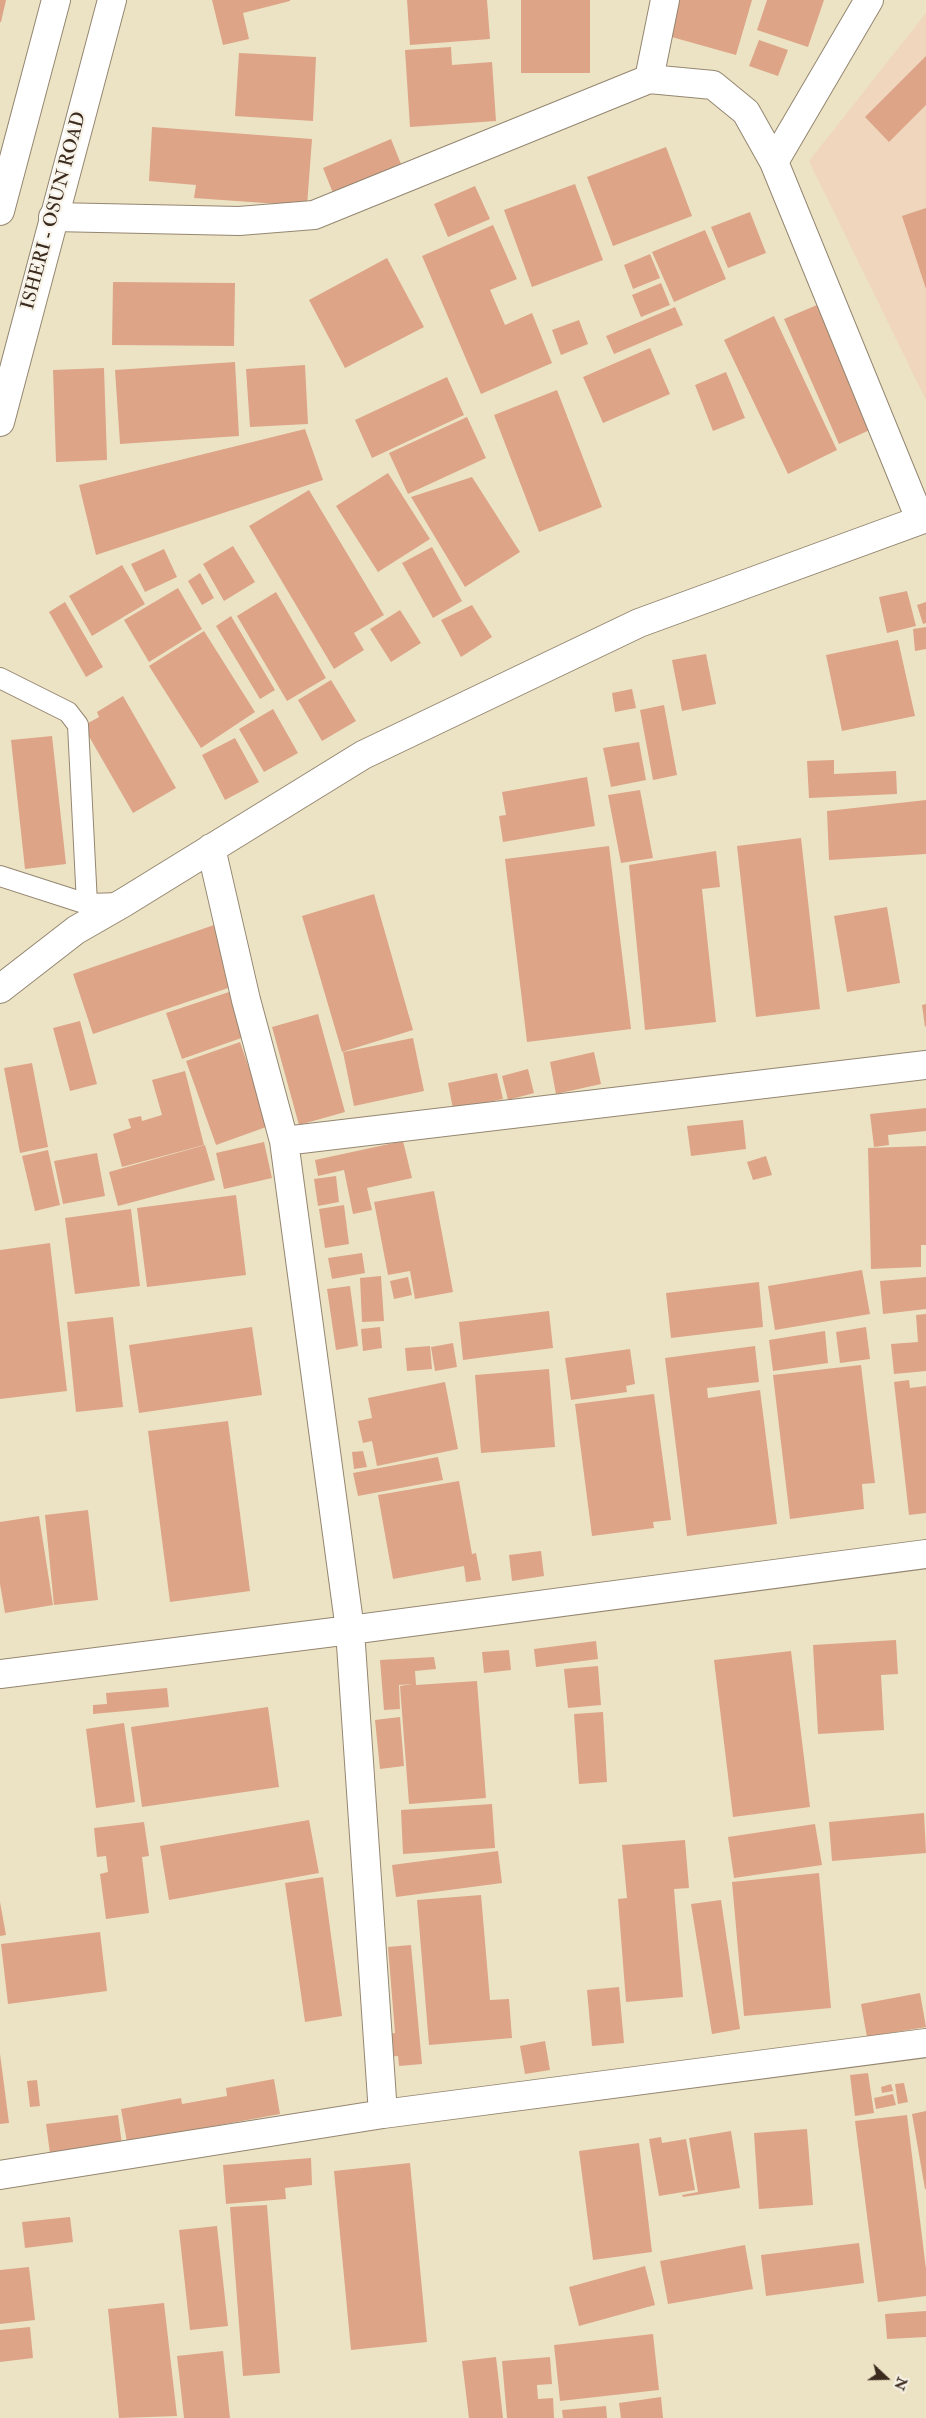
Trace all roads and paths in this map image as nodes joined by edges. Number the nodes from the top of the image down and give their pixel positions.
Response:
1 (56, 0) edge
2 (112, 0) edge
3 (665, 0) edge
4 (870, 0) edge
5 (649, 80) junction
6 (774, 162) junction
7 (0, 211) edge
8 (53, 217) junction
9 (0, 422) edge
10 (923, 518) edge
11 (0, 678) edge
12 (211, 848) junction
13 (0, 876) edge
14 (123, 903) junction
15 (87, 904) junction
16 (0, 989) edge
17 (926, 1066) edge
18 (284, 1141) junction
19 (926, 1554) edge
20 (350, 1630) junction
21 (0, 1674) edge
22 (926, 2043) edge
23 (383, 2114) junction
24 (0, 2175) edge

1 - 7 street
2 - 8 street, ISHERI - OSUN ROAD
3 - 5 street
4 - 6 street
5 - 6 street
5 - 8 street
6 - 10 street
8 - 9 street, ISHERI - OSUN ROAD
10 - 12 street
11 - 15 lane
12 - 14 street
12 - 18 street
13 - 15 lane
14 - 15 lane
14 - 16 street
17 - 18 street
18 - 20 street
19 - 20 street
20 - 21 street
20 - 23 street
22 - 23 street
23 - 24 street

